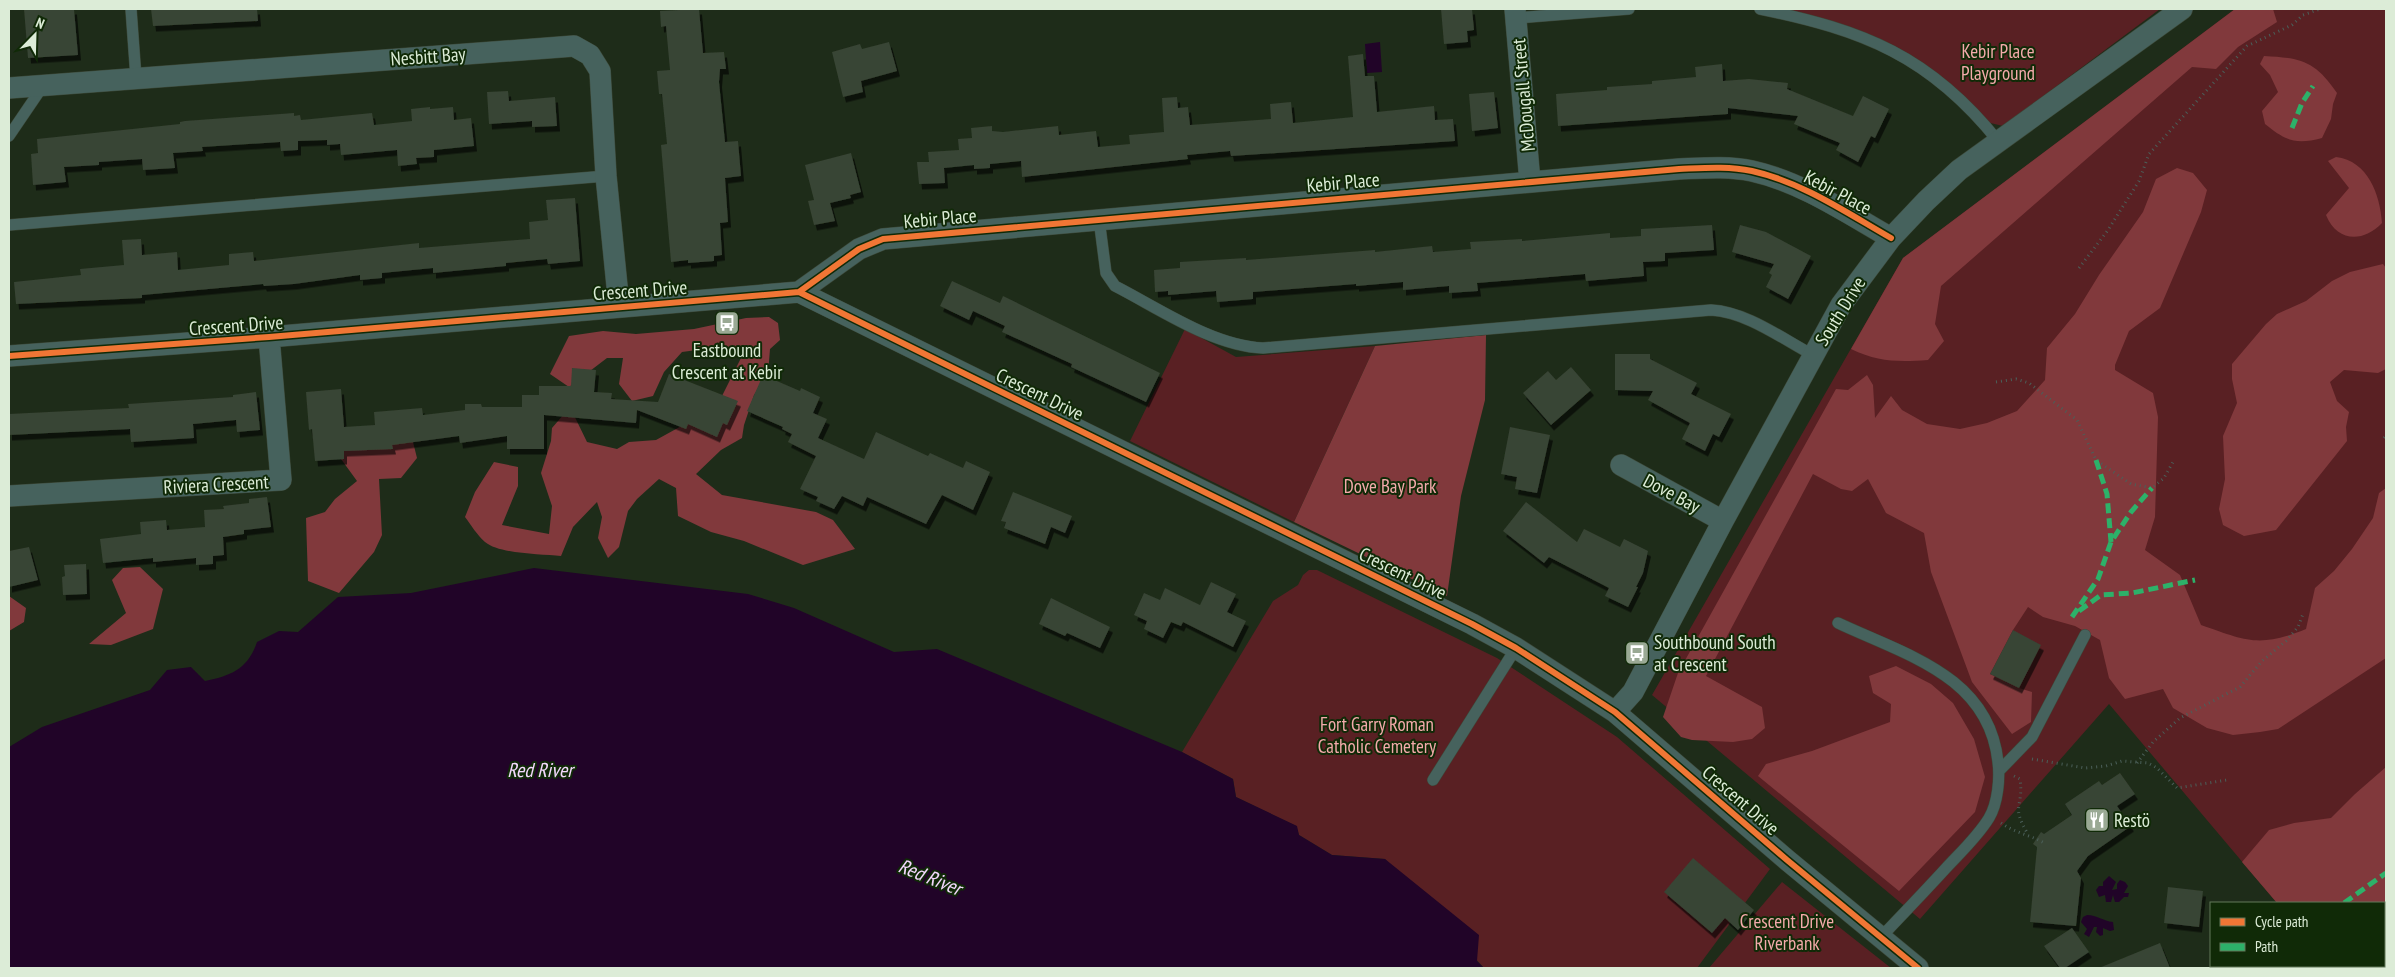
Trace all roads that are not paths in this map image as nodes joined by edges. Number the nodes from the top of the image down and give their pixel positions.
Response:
1 (131, 9) edge
2 (1629, 9) edge
3 (1760, 9) edge
4 (2182, 9) edge
5 (1516, 13) edge
6 (136, 78) junction
7 (44, 86) junction
8 (9, 88) edge
9 (9, 136) edge
10 (1998, 141) junction
11 (606, 176) junction
12 (1530, 182) junction
13 (1099, 219) junction
14 (9, 224) edge
15 (1891, 238) junction
16 (799, 292) junction
17 (619, 306) junction
18 (269, 338) junction
19 (1813, 355) junction
20 (9, 356) edge
21 (1621, 466) dead end
22 (9, 496) edge
23 (1723, 521) junction
24 (1838, 623) dead end
25 (2084, 635) dead end
26 (1516, 648) junction
27 (1615, 712) junction
28 (1999, 770) junction
29 (1433, 780) dead end
30 (1882, 936) junction
31 (1918, 968) edge

1 - 6 lane
2 - 5 lane
3 - 10 lane
4 - 10 street, South Drive
5 - 12 street, McDougall Street
6 - 7 street, Nesbitt Bay
6 - 11 street, Nesbitt Bay
7 - 8 street, Nesbitt Bay
7 - 9 lane
10 - 15 street, South Drive
11 - 14 lane
11 - 17 street, Nesbitt Bay
12 - 13 street, Kebir Place
12 - 15 street, Kebir Place
13 - 16 street, Kebir Place
13 - 19 lane
15 - 19 street, South Drive
16 - 17 street, Crescent Drive
16 - 26 street, Crescent Drive
17 - 18 street, Crescent Drive
18 - 20 street, Crescent Drive
18 - 22 street, Riviera Crescent
19 - 23 street, South Drive
21 - 23 street, Dove Bay
23 - 27 street, South Drive
24 - 28 lane
25 - 28 lane
26 - 27 street, Crescent Drive
26 - 29 lane
27 - 30 street, Crescent Drive
28 - 30 lane
30 - 31 street, Crescent Drive

